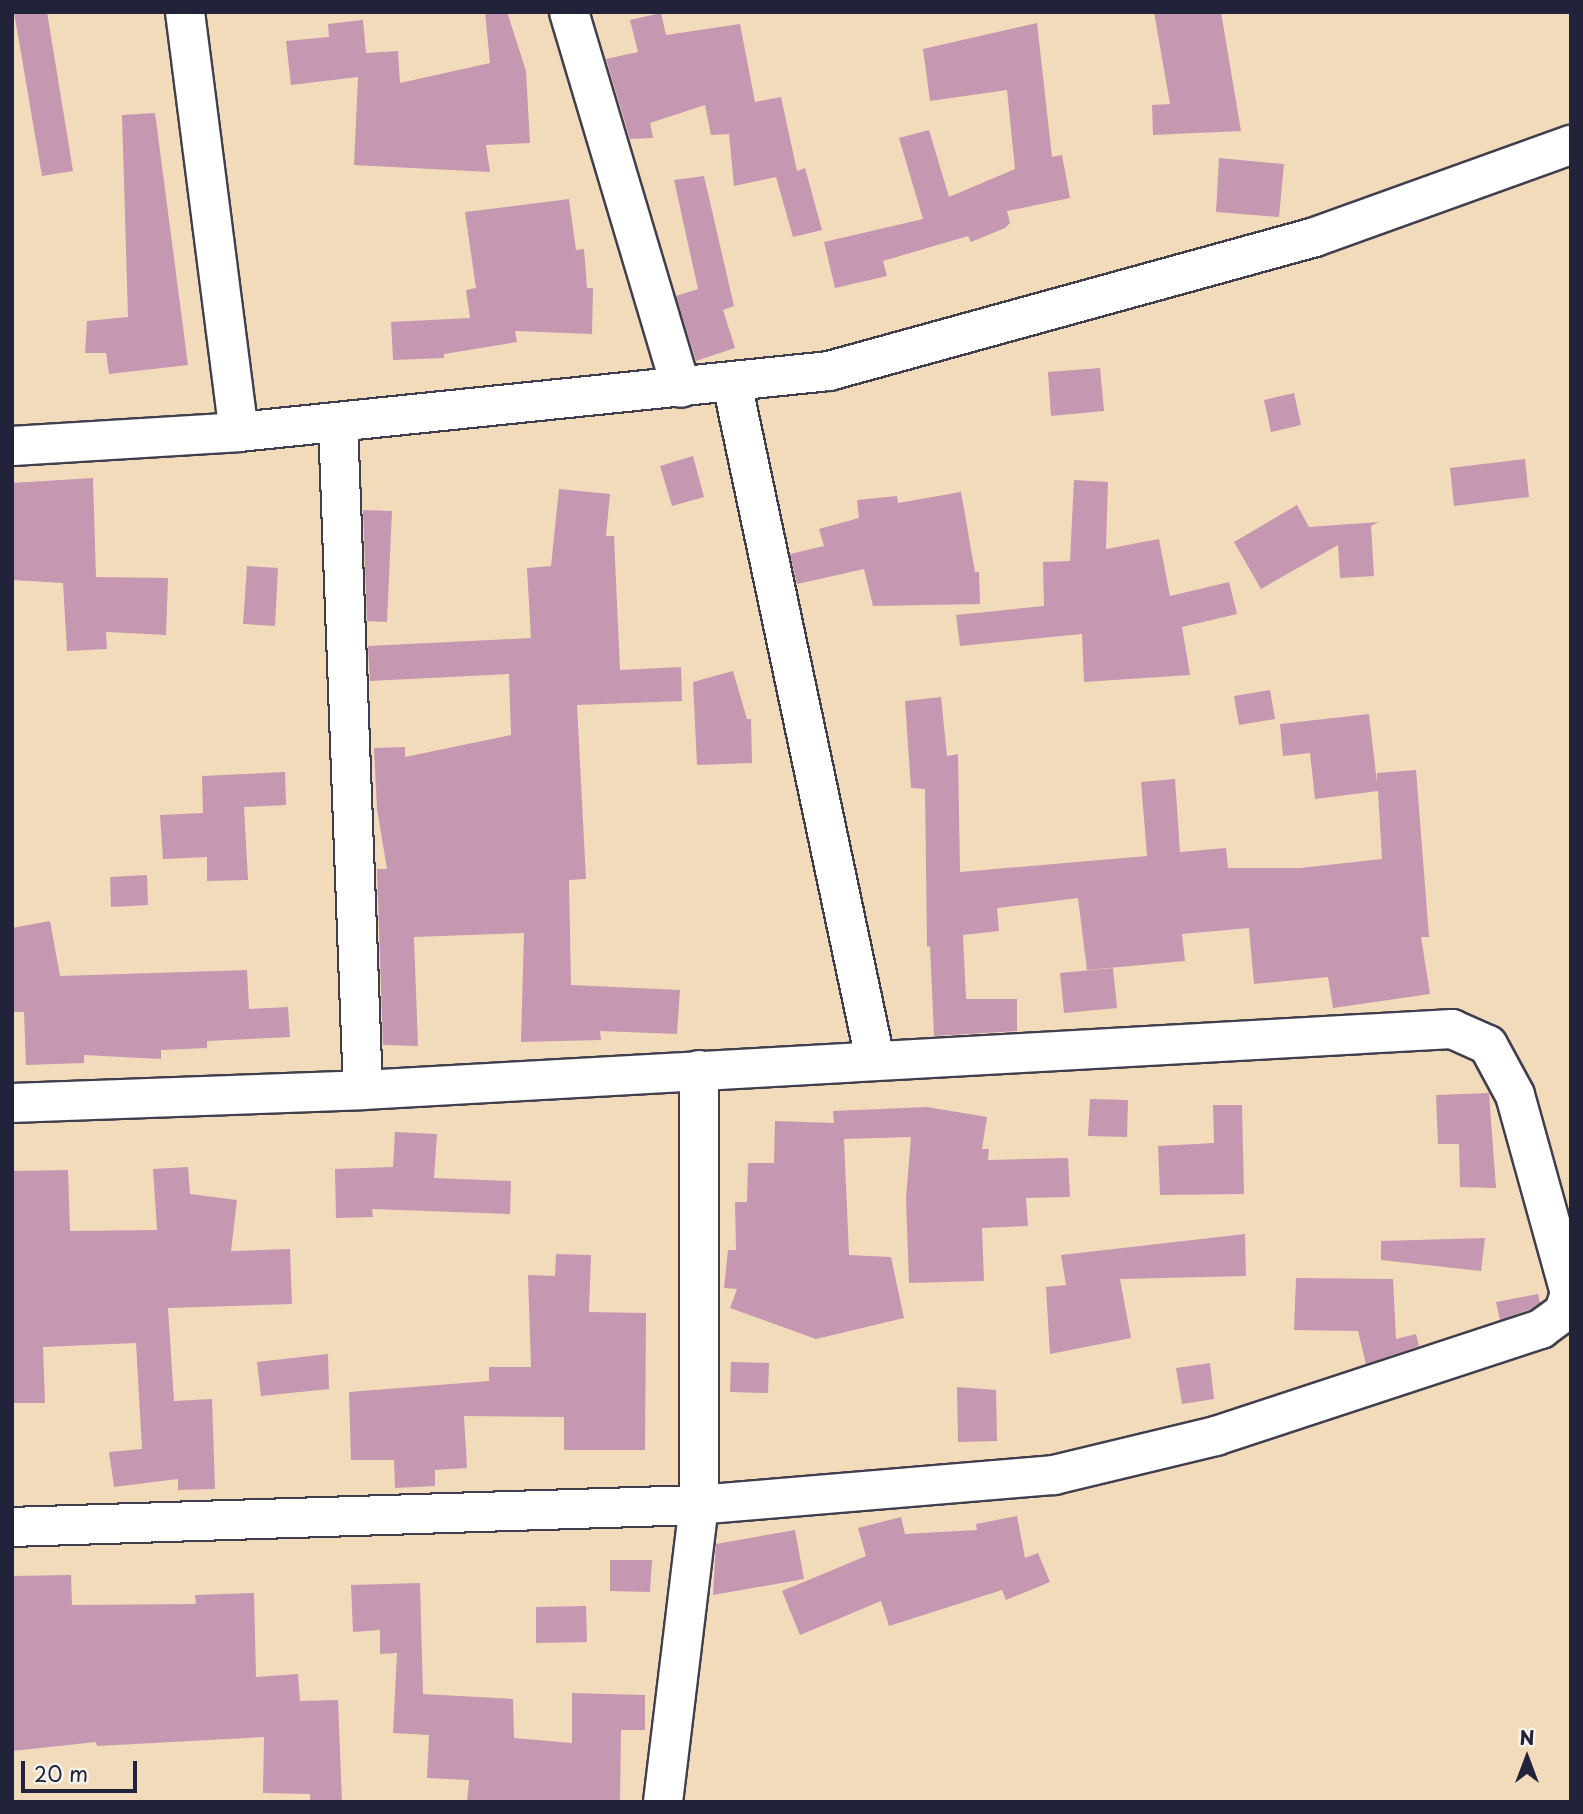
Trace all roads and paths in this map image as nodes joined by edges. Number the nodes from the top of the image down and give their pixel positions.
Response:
1 (185, 12) edge
2 (569, 12) edge
3 (1571, 145) edge
4 (732, 383) junction
5 (681, 388) junction
6 (338, 422) junction
7 (239, 432) junction
8 (12, 446) edge
9 (875, 1059) junction
10 (699, 1070) junction
11 (363, 1090) junction
12 (12, 1103) edge
13 (1568, 1316) edge
14 (699, 1505) junction
15 (12, 1527) edge
16 (663, 1802) edge

1 - 7 street
2 - 5 street
3 - 4 street
4 - 5 street
4 - 9 street
5 - 6 street
6 - 7 street
6 - 11 street
7 - 8 street
9 - 10 street
9 - 13 street
10 - 11 street
10 - 14 street
11 - 12 street
13 - 14 street
14 - 15 street
14 - 16 street

